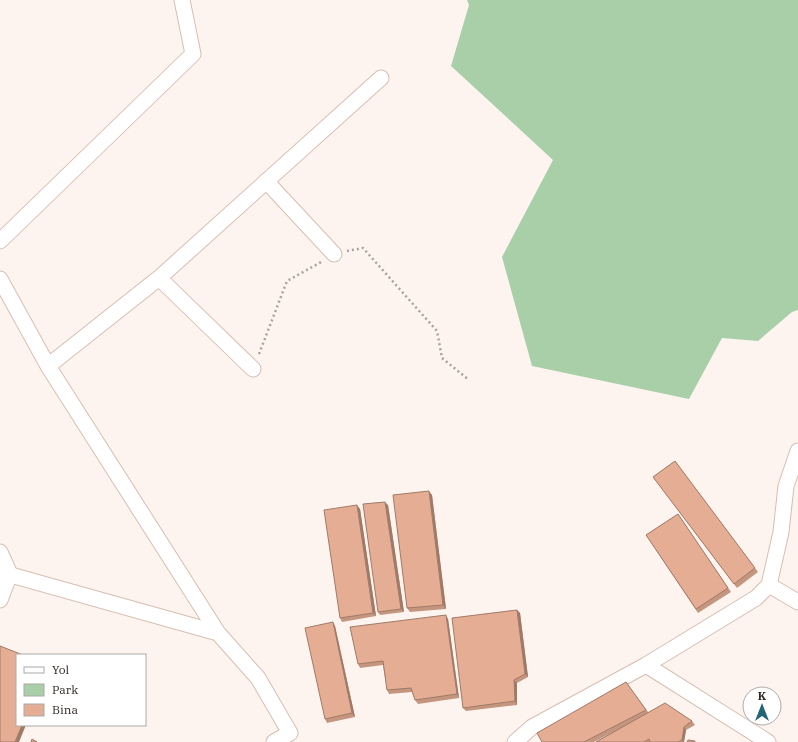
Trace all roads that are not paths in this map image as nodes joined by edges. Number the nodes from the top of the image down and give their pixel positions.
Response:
1 (182, 0) edge
2 (380, 78) dead end
3 (266, 180) junction
4 (0, 241) edge
5 (334, 254) road end
6 (159, 278) junction
7 (0, 279) edge
8 (48, 366) junction
9 (253, 369) road end
10 (798, 451) edge
11 (792, 487) edge
12 (0, 552) edge
13 (5, 573) edge
14 (769, 585) junction
15 (0, 600) edge
16 (798, 602) edge
17 (218, 633) junction
18 (646, 665) junction
19 (293, 738) edge
20 (274, 742) edge
21 (515, 742) edge
22 (768, 742) edge

1 - 4 street
2 - 3 street
3 - 5 street
3 - 6 street
6 - 8 street
6 - 9 street
7 - 8 street
8 - 17 street
10 - 11 street
11 - 14 street
12 - 13 street
13 - 15 street
13 - 17 street
14 - 16 street
14 - 18 street
17 - 19 street
18 - 21 street
18 - 22 street
19 - 20 street

